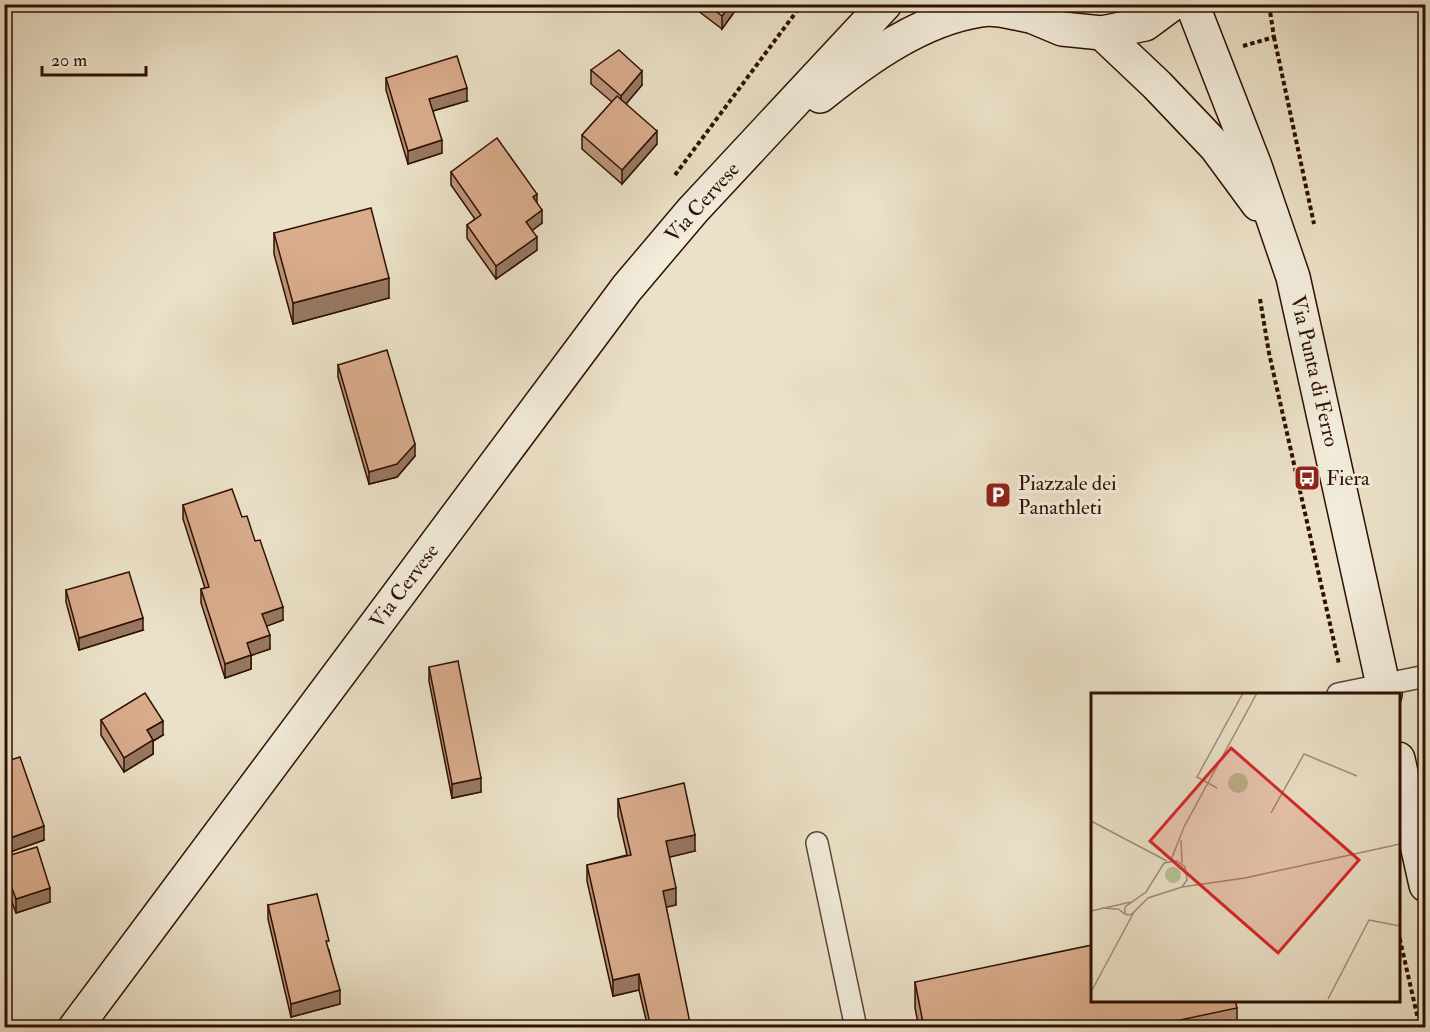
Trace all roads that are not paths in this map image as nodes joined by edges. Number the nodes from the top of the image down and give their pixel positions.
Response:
1 (885, 4) edge
2 (1172, 4) edge
3 (1192, 4) edge
4 (1025, 10) edge
5 (1102, 33) junction
6 (746, 155) junction
7 (1274, 226) junction
8 (1425, 676) edge
9 (1384, 690) edge
10 (1352, 693) edge
11 (1400, 768) edge
12 (817, 843) dead end
13 (1425, 885) edge
14 (75, 1028) edge
15 (855, 1028) edge

1 - 6 main road, Via Cervese
2 - 5 main road, Via Cervese
3 - 7 main road, Via Punta di Ferro
4 - 5 main road, Via Cervese
4 - 6 main road, Via Cervese
5 - 7 main road, Via Punta di Ferro
6 - 14 main road, Via Cervese
7 - 9 main road, Via Punta di Ferro
8 - 9 lane
9 - 10 lane
11 - 13 main road
12 - 15 lane

